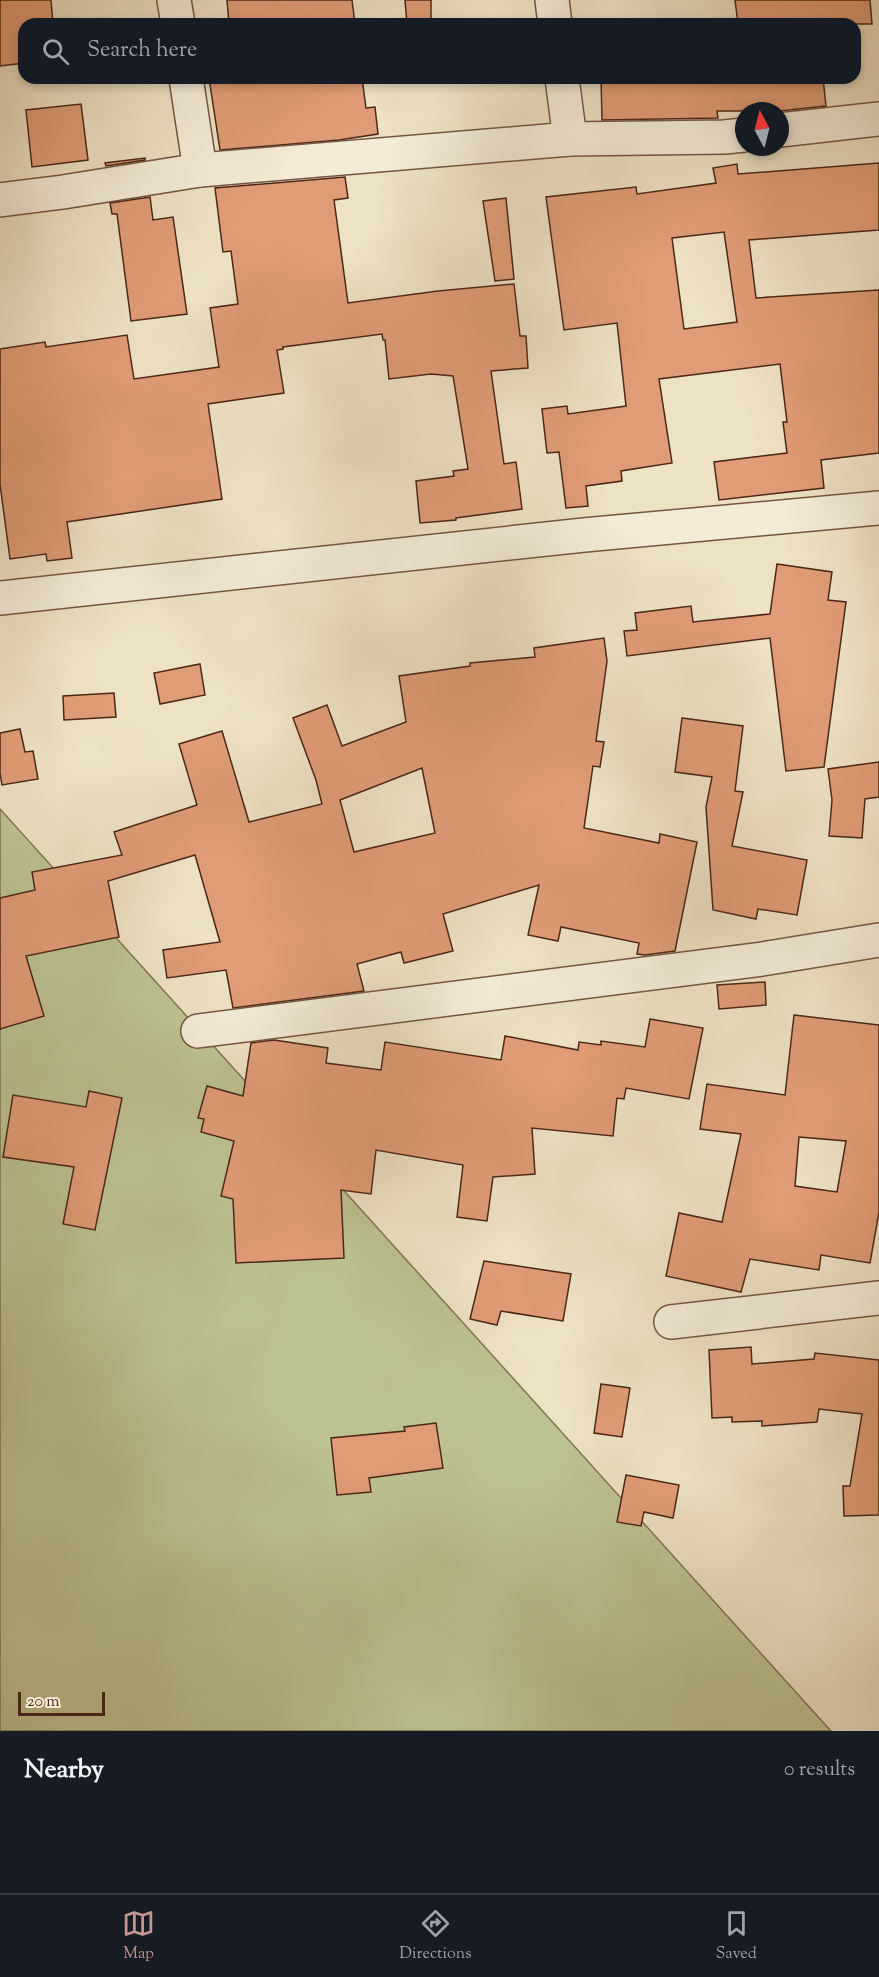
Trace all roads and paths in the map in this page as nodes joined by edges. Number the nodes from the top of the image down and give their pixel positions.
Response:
1 (174, 0) edge
2 (552, 0) edge
3 (177, 18) edge
4 (554, 18) edge
5 (187, 84) edge
6 (563, 84) edge
7 (879, 119) edge
8 (789, 129) edge
9 (735, 136) edge
10 (570, 139) junction
11 (200, 170) junction
12 (0, 200) edge
13 (879, 508) edge
14 (0, 598) edge
15 (879, 940) edge
16 (198, 1031) dead end
17 (879, 1298) edge
18 (670, 1322) dead end

1 - 3 street
2 - 4 street
5 - 11 street
6 - 10 street
7 - 8 street
9 - 10 street
10 - 11 street
11 - 12 street
13 - 14 street
15 - 16 street
17 - 18 street

